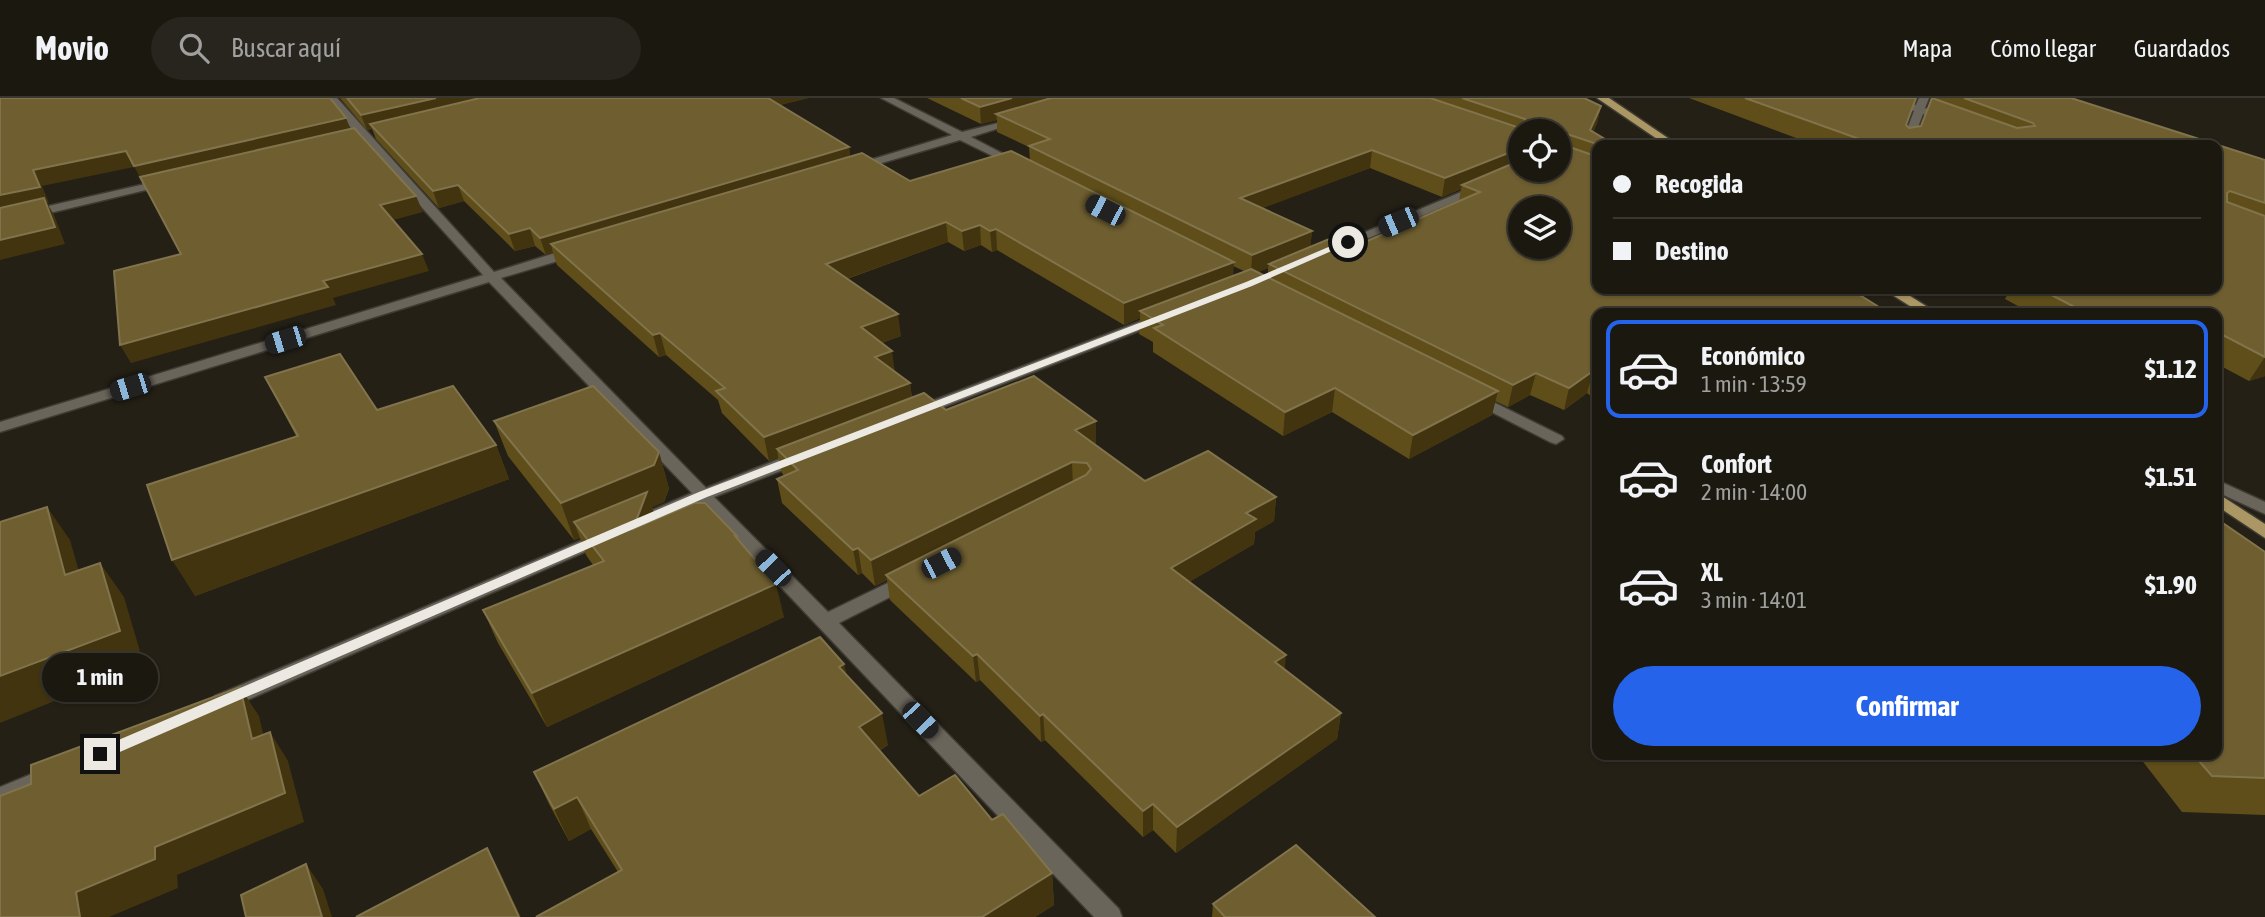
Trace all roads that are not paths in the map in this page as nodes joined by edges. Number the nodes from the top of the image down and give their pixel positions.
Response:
1 (332, 98) edge
2 (886, 98) edge
3 (1602, 98) edge
4 (1889, 98) edge
5 (1924, 98) edge
6 (1919, 109) junction
7 (1027, 117) edge
8 (1956, 122) edge
9 (961, 136) junction
10 (1665, 140) edge
11 (1908, 140) edge
12 (840, 172) edge
13 (1033, 173) edge
14 (1508, 176) edge
15 (175, 180) edge
16 (0, 221) edge
17 (586, 248) edge
18 (1311, 258) edge
19 (492, 277) junction
20 (1898, 294) edge
21 (1922, 308) edge
22 (1171, 314) edge
23 (1458, 389) edge
24 (898, 419) edge
25 (0, 427) edge
26 (1556, 439) dead end
27 (820, 449) edge
28 (2222, 488) edge
29 (703, 495) junction
30 (2222, 502) edge
31 (2265, 509) edge
32 (2265, 532) edge
33 (923, 573) edge
34 (825, 622) junction
35 (205, 709) edge
36 (64, 769) edge
37 (0, 797) edge
38 (1110, 917) edge

1 - 19 street
2 - 9 street
3 - 10 main road
4 - 6 street
5 - 6 street
6 - 8 street
6 - 11 street
7 - 9 street
9 - 12 street
9 - 13 street
14 - 18 street
15 - 16 street
17 - 19 street
19 - 25 street
19 - 29 street
20 - 21 main road
22 - 24 street
23 - 26 street
27 - 29 street
28 - 31 street
29 - 34 street
29 - 35 street
30 - 32 main road
33 - 34 street
34 - 38 street
36 - 37 street

